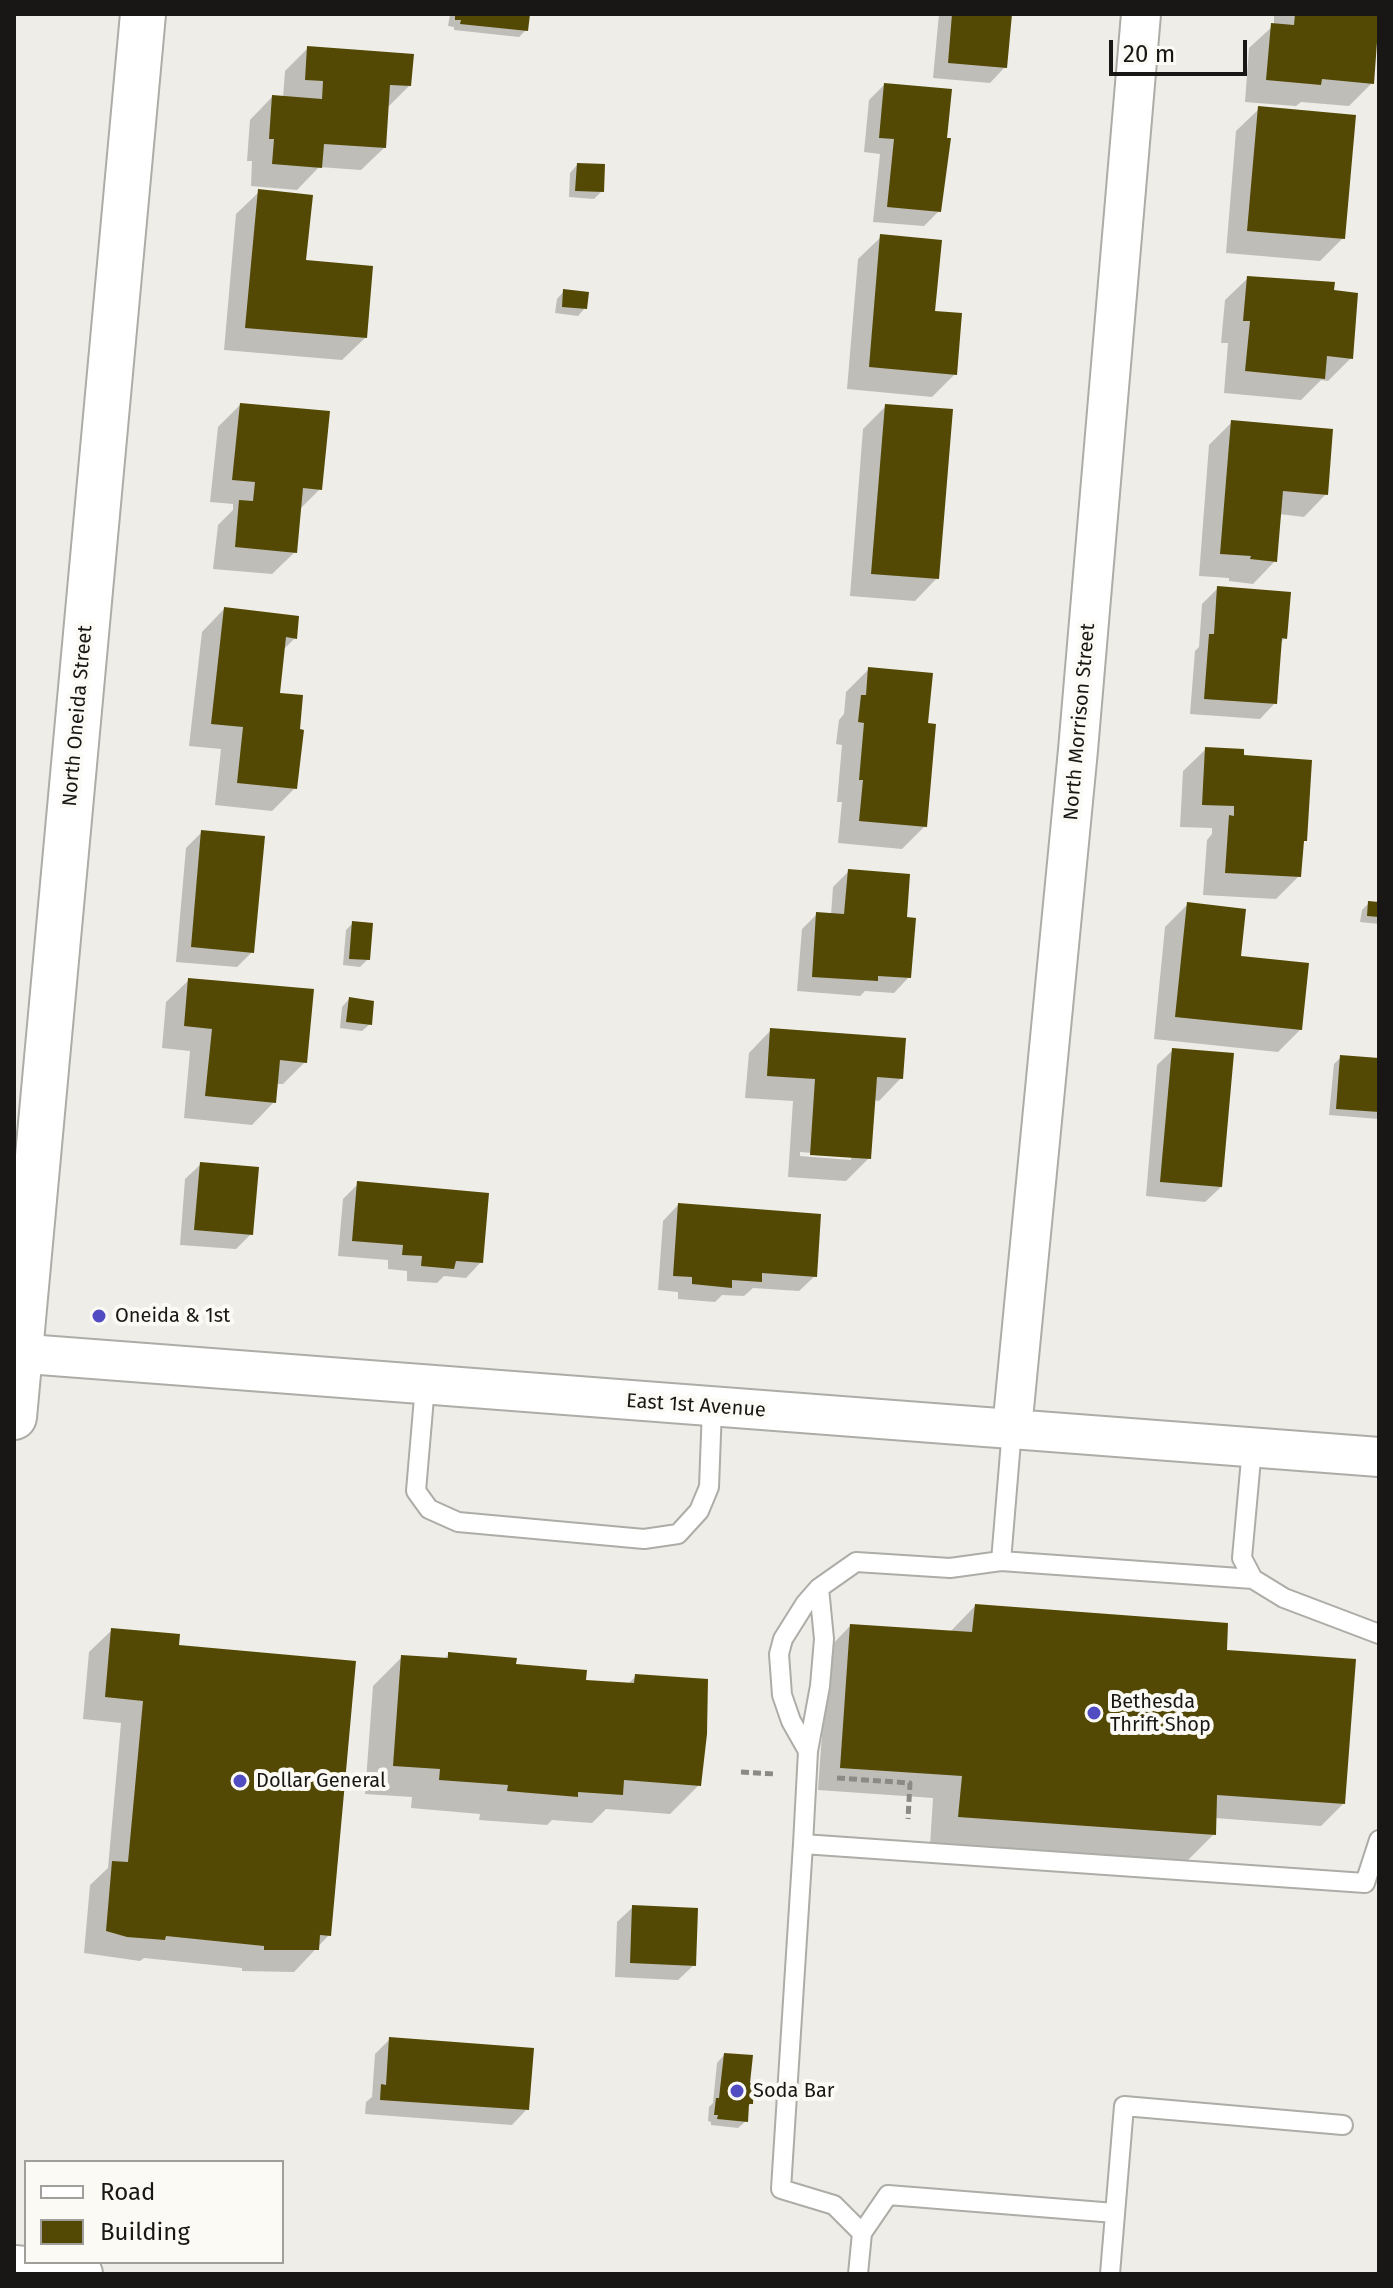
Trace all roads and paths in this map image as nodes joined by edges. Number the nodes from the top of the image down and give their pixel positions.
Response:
1 (143, 14) edge
2 (1141, 14) edge
3 (17, 1354) edge
4 (425, 1386) junction
5 (712, 1408) junction
6 (14, 1417) edge
7 (1012, 1429) junction
8 (1252, 1448) junction
9 (1379, 1457) edge
10 (1001, 1561) junction
11 (1253, 1579) junction
12 (819, 1588) junction
13 (1379, 1634) edge
14 (808, 1751) junction
15 (741, 1772) dead end
16 (806, 1776) junction
17 (1379, 1840) edge
18 (803, 1844) junction
19 (905, 1852) junction
20 (1343, 2125) dead end
21 (1115, 2213) junction
22 (862, 2233) junction
23 (14, 2268) edge
24 (80, 2274) edge
25 (858, 2274) edge
26 (1110, 2274) edge

1 - 3 street, North Oneida Street
2 - 7 street, North Morrison Street
3 - 4 street, East 1st Avenue
3 - 6 street, North Oneida Street
4 - 5 street, East 1st Avenue
4 - 5 lane
5 - 7 street, East 1st Avenue
7 - 8 street, East 1st Avenue
7 - 10 lane
8 - 9 street, East 1st Avenue
8 - 11 lane
10 - 11 lane
10 - 12 lane
11 - 13 lane
12 - 14 lane
12 - 14 lane
14 - 16 lane
15 - 16 path
16 - 18 lane
16 - 19 path
17 - 19 lane
18 - 19 lane
18 - 22 lane
20 - 21 lane
21 - 22 lane
21 - 26 lane
22 - 25 lane
23 - 24 street

